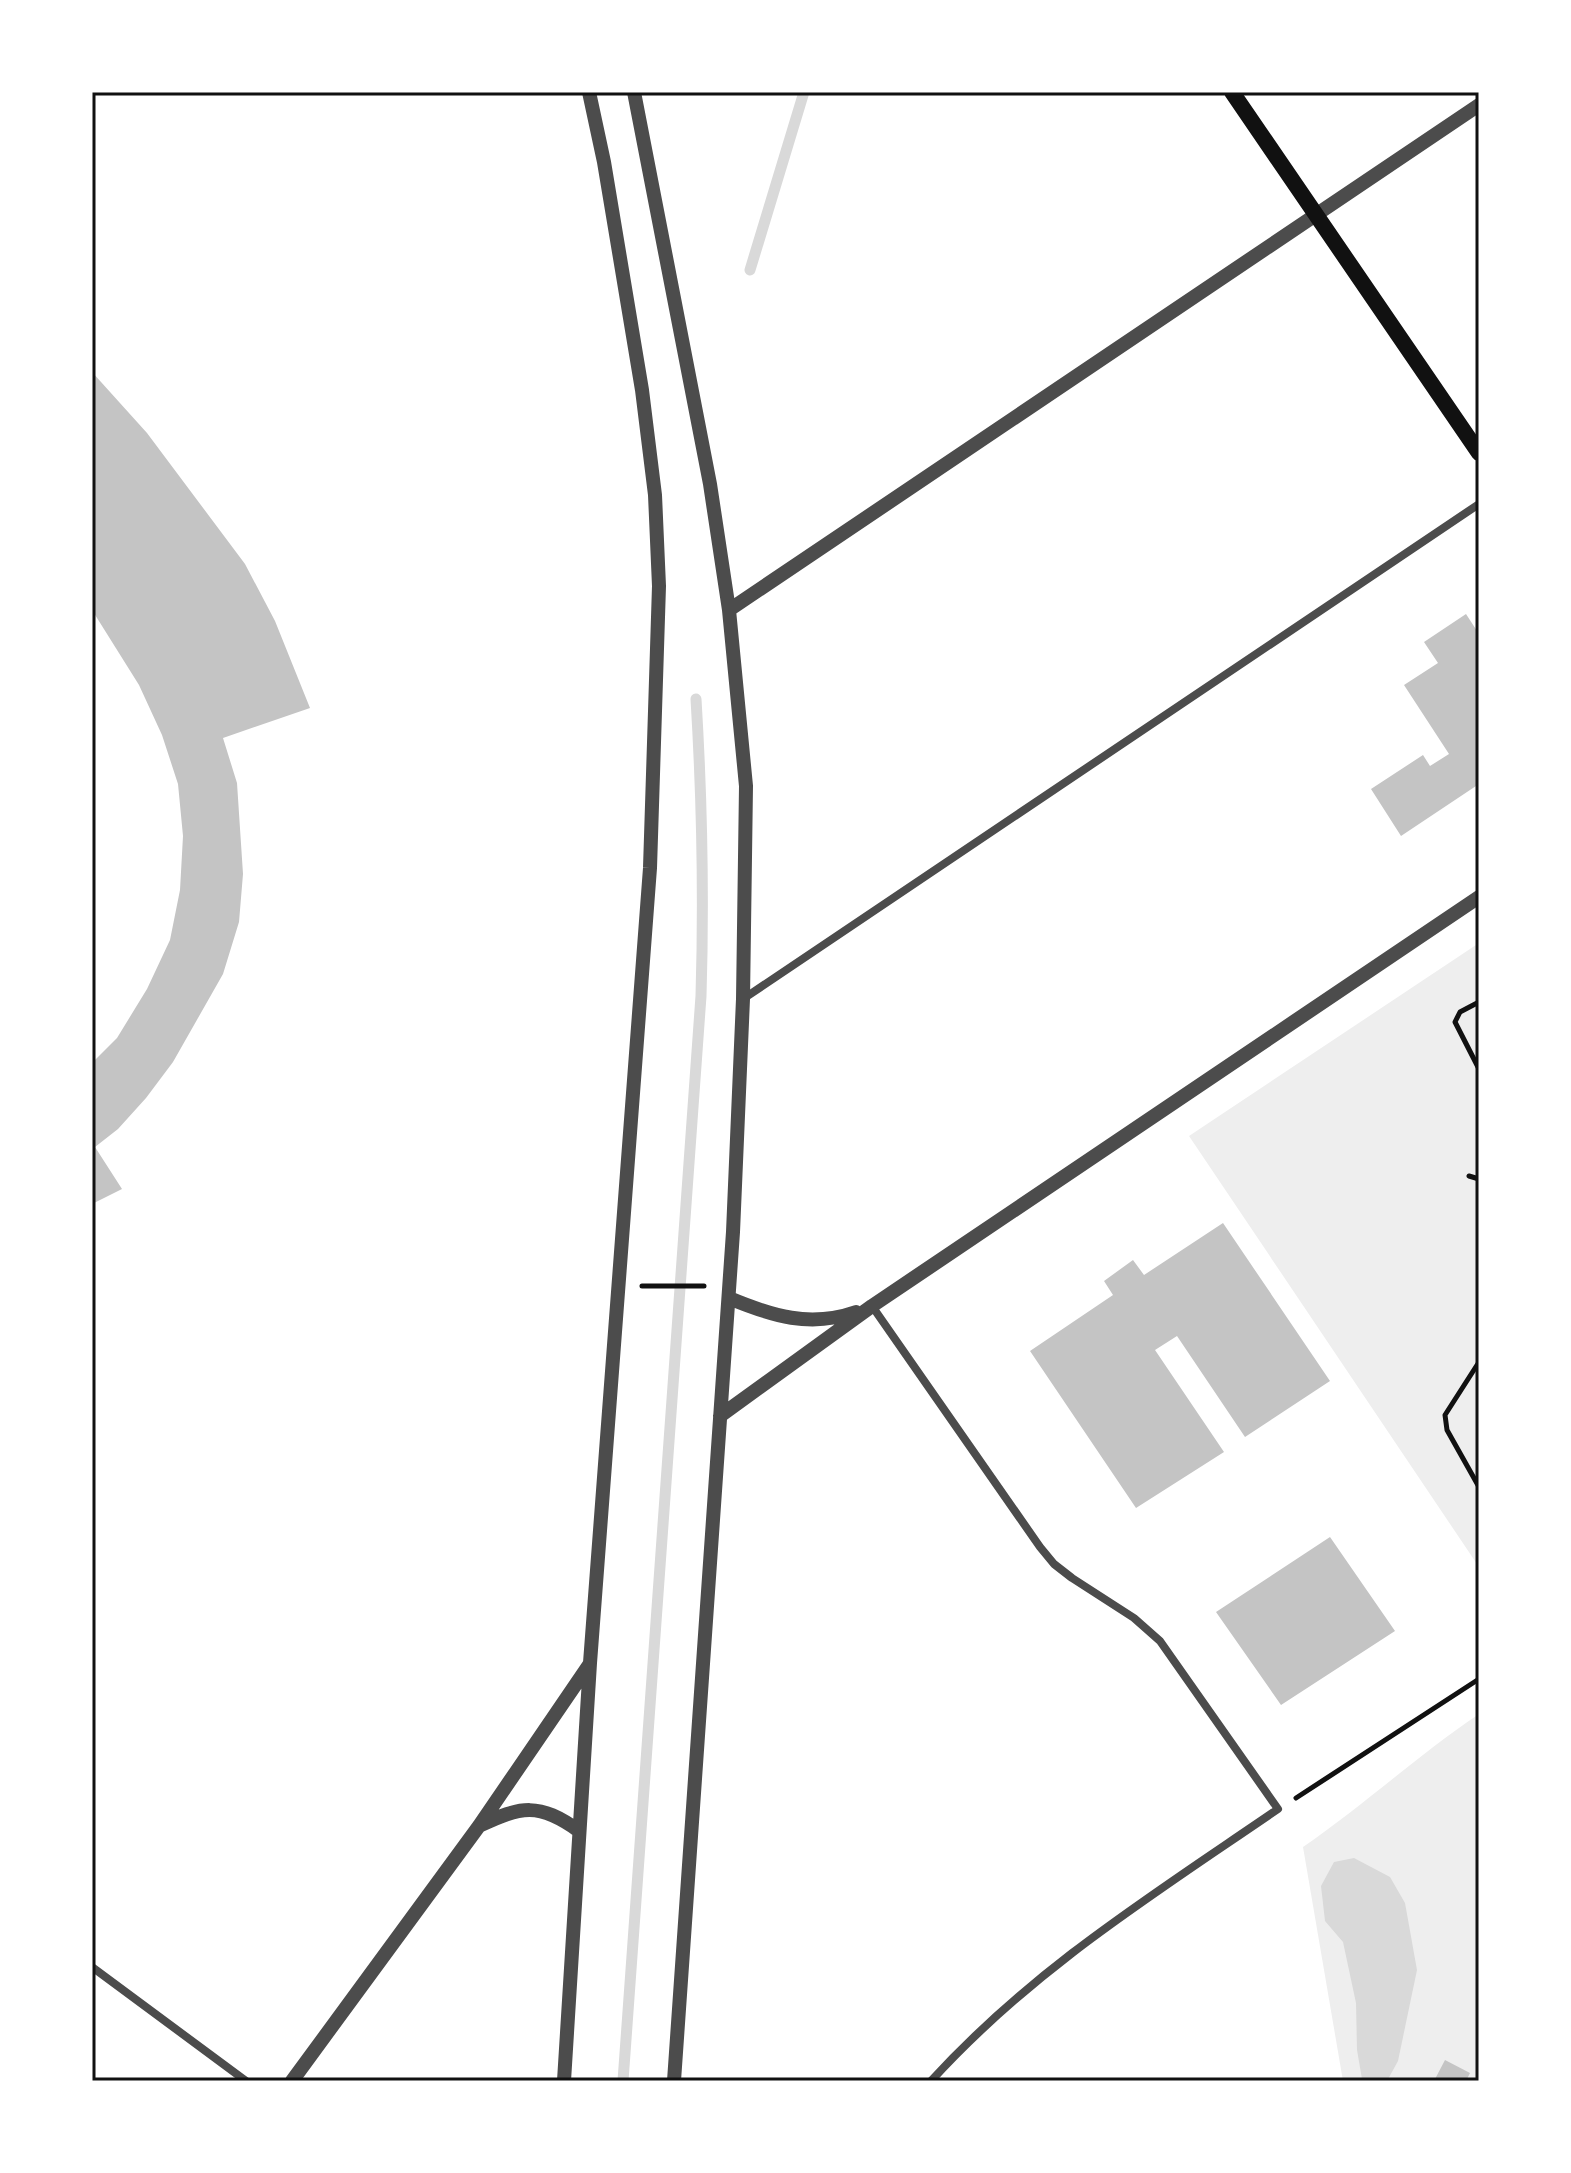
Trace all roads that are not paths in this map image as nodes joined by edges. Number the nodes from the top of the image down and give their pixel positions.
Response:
1 (589, 92) edge
2 (634, 92) edge
3 (1232, 92) edge
4 (1479, 105) edge
5 (1316, 215) junction
6 (1479, 453) edge
7 (1479, 504) edge
8 (729, 610) junction
9 (1479, 897) edge
10 (743, 999) junction
11 (729, 1298) junction
12 (872, 1306) junction
13 (720, 1416) junction
14 (590, 1663) junction
15 (479, 1826) junction
16 (579, 1831) junction
17 (92, 1967) edge
18 (246, 2081) edge
19 (292, 2081) edge
20 (564, 2081) edge
21 (674, 2081) edge
22 (931, 2081) edge

1 - 14 street
2 - 8 street
3 - 5 main road
4 - 5 street
5 - 6 main road
5 - 8 street
7 - 10 street
8 - 10 street
9 - 12 street
10 - 11 street
11 - 12 street
11 - 13 street
12 - 13 street
12 - 22 street
13 - 21 street
14 - 15 street
14 - 16 street
15 - 16 street
15 - 19 street
16 - 20 street
17 - 18 street

